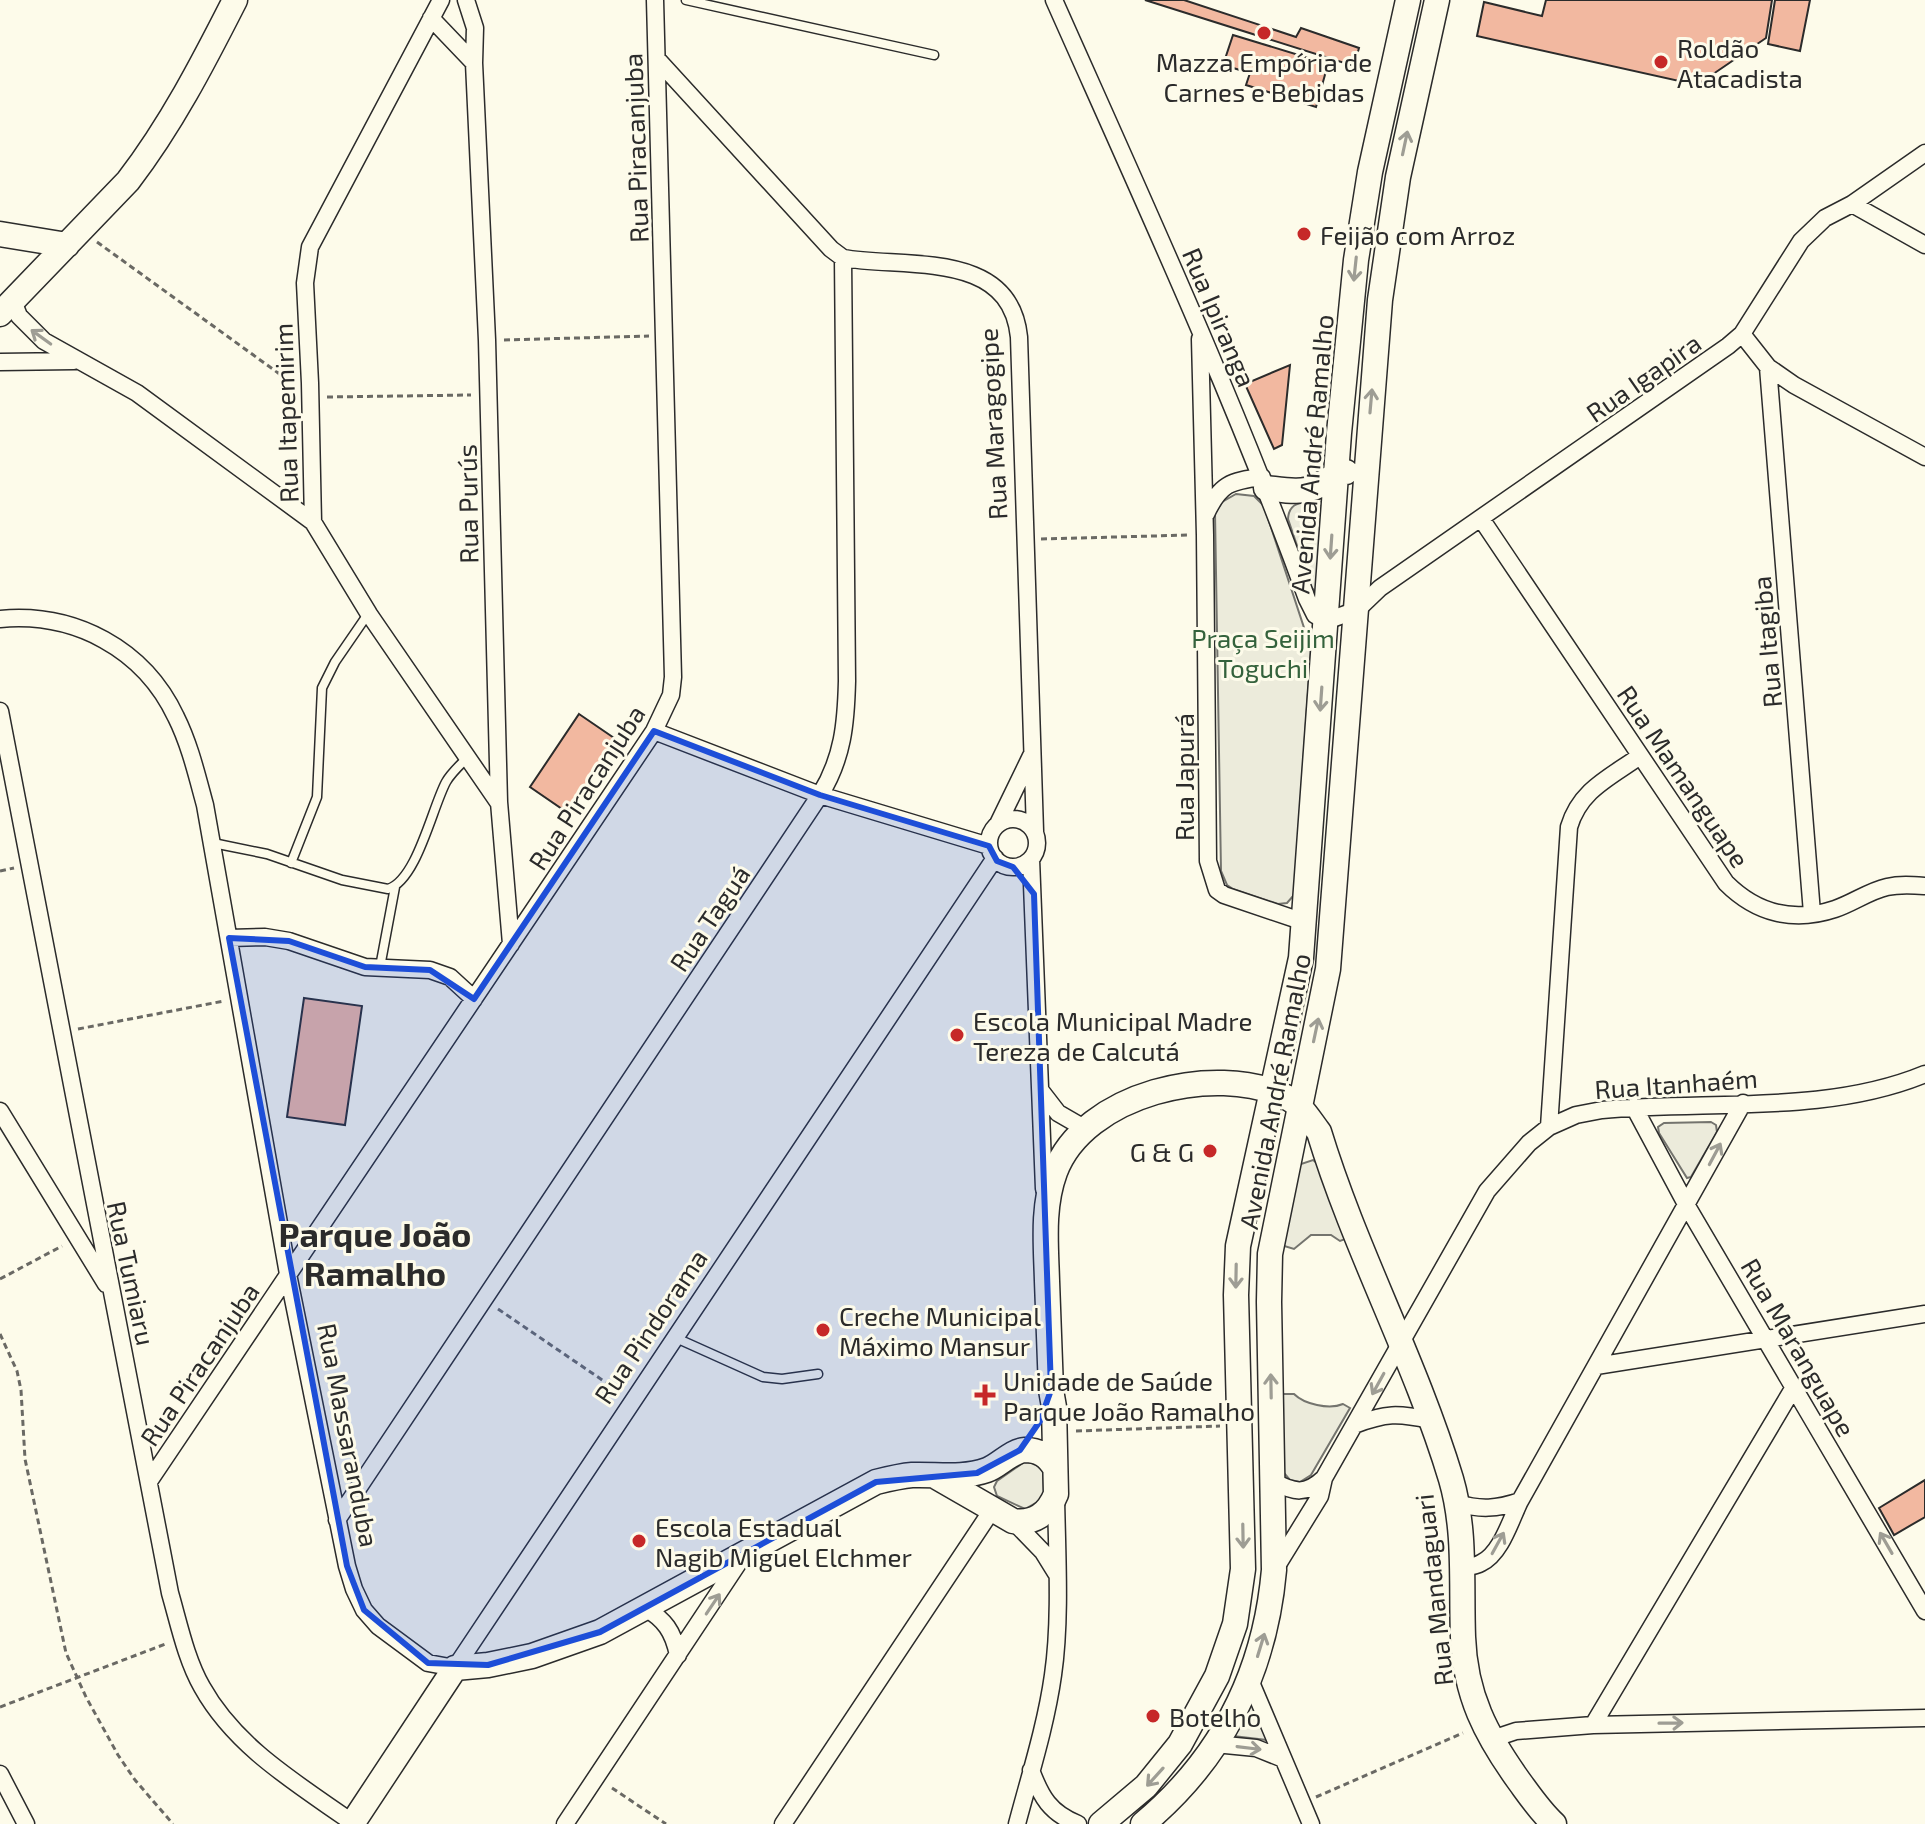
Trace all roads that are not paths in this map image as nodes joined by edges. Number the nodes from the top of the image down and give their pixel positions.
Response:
1 (235, 0) edge
2 (441, 0) edge
3 (466, 0) edge
4 (655, 0) edge
5 (686, 0) edge
6 (1054, 0) edge
7 (1408, 0) edge
8 (1437, 0) edge
9 (431, 18) junction
10 (934, 55) dead end
11 (657, 59) junction
12 (474, 63) junction
13 (1925, 153) edge
14 (1852, 204) junction
15 (0, 234) edge
16 (74, 238) junction
17 (1925, 245) edge
18 (843, 258) junction
19 (6, 308) edge
20 (1200, 329) junction
21 (1742, 334) junction
22 (82, 361) junction
23 (0, 362) edge
24 (1768, 367) junction
25 (1925, 457) edge
26 (1337, 472) junction
27 (1366, 478) junction
28 (1264, 482) junction
29 (1205, 515) junction
30 (1482, 520) junction
31 (313, 522) junction
32 (1357, 610) junction
33 (369, 614) junction
34 (0, 619) edge
35 (1326, 621) junction
36 (0, 711) edge
37 (654, 731) junction
38 (1031, 755) junction
39 (1640, 756) junction
40 (467, 757) junction
41 (820, 795) junction
42 (499, 802) junction
43 (998, 824) junction
44 (1035, 831) junction
45 (211, 843) junction
46 (992, 852) junction
47 (1031, 859) junction
48 (291, 863) junction
49 (1013, 867) junction
50 (1925, 886) edge
51 (395, 887) junction
52 (1034, 894) junction
53 (1812, 913) junction
54 (1304, 922) junction
55 (229, 938) junction
56 (511, 944) junction
57 (380, 968) junction
58 (474, 999) junction
59 (1925, 1074) edge
60 (1221, 1083) junction
61 (1040, 1090) junction
62 (1272, 1092) junction
63 (1743, 1103) junction
64 (1299, 1106) junction
65 (1634, 1107) junction
66 (0, 1111) edge
67 (1266, 1117) junction
68 (1549, 1127) junction
69 (1084, 1128) junction
70 (1291, 1141) junction
71 (1326, 1156) junction
72 (1687, 1206) junction
73 (1045, 1221) junction
74 (1241, 1229) junction
75 (1272, 1236) junction
76 (288, 1274) junction
77 (111, 1292) junction
78 (1925, 1314) edge
79 (675, 1338) junction
80 (1767, 1339) junction
81 (1401, 1342) junction
82 (1596, 1366) junction
83 (818, 1374) dead end
84 (1794, 1387) junction
85 (1051, 1390) junction
86 (1430, 1420) junction
87 (1354, 1425) junction
88 (1020, 1450) junction
89 (1055, 1468) junction
90 (991, 1469) junction
91 (935, 1476) junction
92 (1324, 1478) junction
93 (150, 1480) junction
94 (1273, 1481) junction
95 (1056, 1494) junction
96 (1520, 1501) junction
97 (1457, 1503) junction
98 (997, 1512) junction
99 (337, 1520) junction
100 (746, 1551) junction
101 (1462, 1568) junction
102 (1274, 1570) junction
103 (1056, 1573) junction
104 (644, 1607) junction
105 (1925, 1611) edge
106 (678, 1655) junction
107 (455, 1668) junction
108 (1217, 1676) junction
109 (1250, 1680) junction
110 (1925, 1718) edge
111 (1196, 1719) junction
112 (1593, 1725) junction
113 (1487, 1732) junction
114 (1215, 1744) junction
115 (1281, 1758) junction
116 (1031, 1770) junction
117 (0, 1774) edge
118 (352, 1823) edge
119 (26, 1824) edge
120 (565, 1824) edge
121 (783, 1824) edge
122 (1017, 1824) edge
123 (1078, 1824) edge
124 (1101, 1824) edge
125 (1143, 1824) edge
126 (1311, 1824) edge
127 (1554, 1824) edge

1 - 16 main road
2 - 9 street, Rua Itapemirim
3 - 12 street, Rua Purús
4 - 11 street, Rua Piracanjuba
5 - 10 lane
6 - 20 street, Rua Ipiranga
7 -> 26 main road, Avenida André Ramalho
27 -> 8 main road, Avenida André Ramalho
9 - 12 street
9 - 31 street, Rua Itapemirim
11 - 18 street
11 - 37 street, Rua Piracanjuba
12 - 42 street, Rua Purús
13 - 14 street, Rua Igapira
14 - 17 street
14 - 21 street, Rua Igapira
15 - 16 main road
16 - 19 main road
18 - 38 street, Rua Maragogipe
18 - 41 street, Rua Taguá
22 -> 19 street
20 - 28 street, Rua Ipiranga
20 - 29 street, Rua Japurá
21 - 24 street
21 - 30 street, Rua Igapira
22 - 23 street
22 - 31 street
24 - 25 street
24 - 53 street, Rua Itagiba
26 - 27 main road
26 - 28 main road
26 -> 35 main road, Avenida André Ramalho
27 - 32 main road, Avenida André Ramalho
28 - 29 street
28 - 35 street, Rua Ipiranga
29 - 54 street, Rua Japurá
30 - 32 street, Rua Igapira
30 - 39 street, Rua Mamanguape
31 - 33 street, Rua Itapemirim
32 - 35 street
64 -> 32 main road, Avenida André Ramalho
33 - 40 street, Rua Itapemirim
33 - 48 lane
34 - 45 street, Rua Massaranduba
35 -> 54 main road, Avenida André Ramalho
36 - 77 street, Rua Tumiaru
37 - 41 street
37 - 56 street, Rua Piracanjuba
38 - 43 street, Rua Maragogipe
38 - 44 street, Rua Maragogipe
39 - 53 street, Rua Mamanguape
39 - 68 street
40 - 42 street, Rua Itapemirim
40 - 51 lane
41 - 46 street
41 - 99 street, Rua Taguá
42 - 56 street, Rua Purús
43 - 44 street
43 - 46 street
44 - 47 street
45 - 48 lane
45 - 55 street, Rua Massaranduba
46 - 49 street
46 - 79 street, Rua Pindorama
47 - 49 street
47 - 52 street
48 - 51 lane
49 - 52 street
50 - 53 street, Rua Mamanguape
51 - 57 lane
52 - 61 street
54 - 62 main road, Avenida André Ramalho
55 - 57 street
55 - 76 street, Rua Massaranduba
56 - 58 street, Rua Piracanjuba
57 - 58 street
58 - 76 street, Rua Piracanjuba
59 - 63 street, Rua Itanhaém
60 - 62 main road
60 - 67 main road
60 - 69 main road
61 - 69 street
61 - 73 street
62 - 64 main road
62 - 67 main road, Avenida André Ramalho
63 - 65 street, Rua Itanhaém
72 -> 63 street
64 - 70 main road, Avenida André Ramalho
64 - 71 main road, Rua Mandaguari
65 - 68 street, Rua Itanhaém
65 - 72 street, Rua Maranguape
66 - 77 street
67 - 70 main road
67 - 74 main road, Avenida André Ramalho
68 - 81 street, Rua Itanhaém
69 - 73 main road
70 - 71 main road
70 - 75 main road, Avenida André Ramalho
71 - 81 main road, Rua Mandaguari
72 - 80 street, Rua Maranguape
72 - 82 street
73 - 85 main road
74 - 75 main road
74 -> 108 main road, Avenida André Ramalho
94 -> 75 main road, Avenida André Ramalho
76 - 93 street, Rua Piracanjuba
76 - 99 street, Rua Massaranduba
77 - 93 street, Rua Tumiaru
78 - 80 street
79 - 83 lane
79 - 107 street, Rua Pindorama
80 - 82 street
80 - 84 street, Rua Maranguape
81 - 86 main road, Rua Mandaguari
81 -> 87 street, Rua Itanhaém
82 - 96 street
105 -> 84 street, Rua Maranguape
84 - 112 street
85 - 88 main road
85 - 89 main road
86 - 87 street
86 - 97 main road, Rua Mandaguari
87 - 92 street, Rua Itanhaém
88 - 89 main road
88 - 90 main road
89 - 95 main road
90 - 91 main road, Rua Massaranduba
90 - 98 main road
91 - 98 main road
91 - 100 main road, Rua Massaranduba
92 - 94 street
92 - 102 street, Rua Itanhaém
93 - 118 street, Rua Tumiaru
94 - 102 main road, Avenida André Ramalho
95 - 98 main road
95 - 103 street
96 - 97 street
101 -> 96 street
97 - 101 main road, Rua Mandaguari
98 - 103 street
98 - 121 street
99 - 107 street, Rua Massaranduba
100 - 104 main road, Rua Massaranduba
106 -> 100 street
101 - 113 main road, Rua Mandaguari
109 -> 102 main road, Avenida André Ramalho
103 - 116 street
104 - 106 street
104 - 107 main road, Rua Massaranduba
106 - 120 street
107 - 118 main road, Rua Pindorama
108 - 109 main road
108 - 111 main road, Avenida André Ramalho
109 - 114 main road, Avenida André Ramalho
109 - 115 street
112 -> 110 street
111 - 114 main road
111 -> 124 main road, Avenida André Ramalho
112 - 113 street
113 - 127 main road, Rua Mandaguari
114 -> 115 street
114 - 125 main road, Avenida André Ramalho
115 - 126 street
116 - 122 street
116 - 123 street
117 - 119 street

